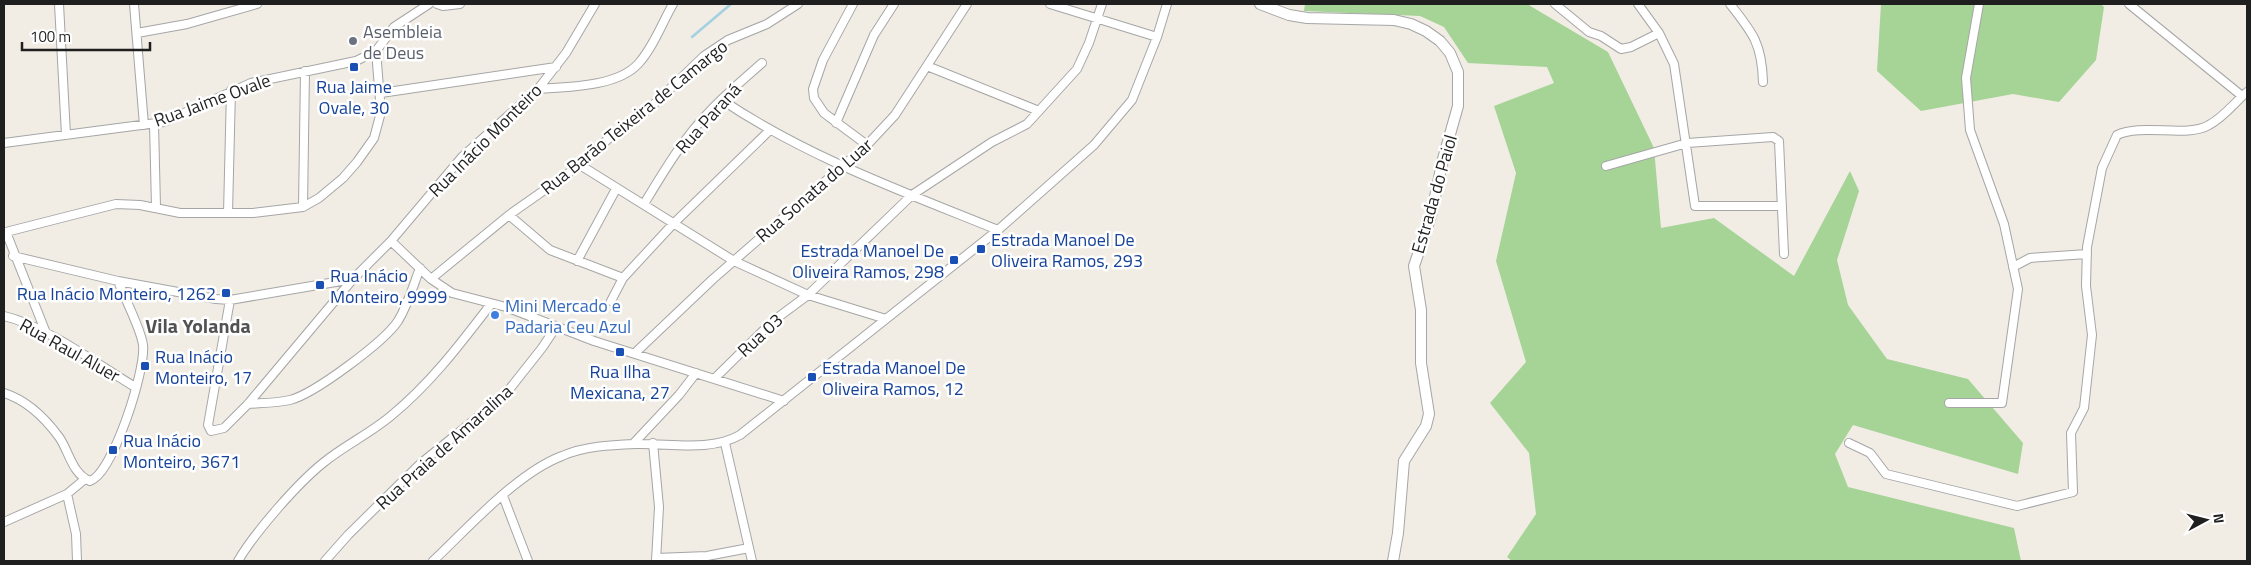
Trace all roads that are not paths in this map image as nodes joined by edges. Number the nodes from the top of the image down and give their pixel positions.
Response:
1 (59, 4) edge
2 (134, 4) edge
3 (256, 4) edge
4 (426, 4) edge
5 (437, 4) edge
6 (460, 4) edge
7 (595, 4) edge
8 (673, 4) edge
9 (798, 4) edge
10 (853, 4) edge
11 (894, 4) edge
12 (967, 4) edge
13 (1050, 4) edge
14 (1102, 4) edge
15 (1168, 4) edge
16 (1260, 4) edge
17 (1555, 4) edge
18 (1638, 4) edge
19 (1730, 4) edge
20 (1979, 4) edge
21 (2129, 4) edge
22 (1098, 18) junction
23 (137, 33) junction
24 (1659, 33) junction
25 (1157, 37) junction
26 (376, 51) junction
27 (762, 63) dead end
28 (927, 66) junction
29 (556, 67) junction
30 (305, 71) junction
31 (1763, 82) dead end
32 (538, 89) junction
33 (231, 90) junction
34 (381, 93) junction
35 (2245, 94) edge
36 (722, 100) junction
37 (1039, 112) junction
38 (836, 123) junction
39 (154, 124) junction
40 (144, 125) junction
41 (770, 130) junction
42 (66, 135) junction
43 (4, 143) edge
44 (1687, 143) junction
45 (867, 145) junction
46 (580, 165) junction
47 (1606, 166) dead end
48 (844, 167) junction
49 (616, 189) junction
50 (912, 196) junction
51 (644, 204) junction
52 (1781, 206) junction
53 (156, 207) junction
54 (302, 207) junction
55 (228, 213) junction
56 (510, 216) junction
57 (673, 224) junction
58 (998, 230) junction
59 (391, 241) junction
60 (1784, 254) dead end
61 (2087, 254) junction
62 (14, 256) junction
63 (734, 260) junction
64 (577, 261) junction
65 (2013, 267) junction
66 (420, 268) junction
67 (623, 278) junction
68 (353, 279) junction
69 (431, 279) junction
70 (118, 280) junction
71 (808, 295) junction
72 (230, 300) junction
73 (611, 301) dead end
74 (492, 304) junction
75 (4, 316) edge
76 (886, 319) junction
77 (556, 327) junction
78 (46, 333) junction
79 (634, 353) junction
80 (696, 374) junction
81 (715, 378) junction
82 (135, 387) junction
83 (4, 393) edge
84 (784, 401) junction
85 (1949, 403) dead end
86 (248, 404) junction
87 (653, 443) junction
88 (724, 443) junction
89 (1848, 443) dead end
90 (633, 444) junction
91 (85, 479) junction
92 (66, 494) junction
93 (502, 496) junction
94 (4, 522) edge
95 (749, 548) junction
96 (656, 560) edge
97 (77, 561) edge
98 (238, 561) edge
99 (325, 561) edge
100 (433, 561) edge
101 (528, 561) edge
102 (752, 561) edge
103 (1393, 561) edge

1 - 42 street
2 - 23 street
3 - 23 street
4 - 26 street, Rua Jaime Ovale
5 - 6 street
7 - 29 street, Rua Inácio Monteiro
8 - 32 street
9 - 46 street, Rua Barão Teixeira de Camargo
10 - 38 street
11 - 38 street
12 - 28 street, Rua Sonata do Luar
13 - 22 street
14 - 22 street, Rua 03
15 - 25 street
16 - 103 street, Estrada do Paiol
17 - 24 street
18 - 24 street
19 - 31 street
20 - 65 street
21 - 35 street
22 - 25 street
22 - 37 street, Rua 03
23 - 40 street
24 - 44 street
25 - 58 street
26 - 30 street, Rua Jaime Ovale
26 - 34 street
27 - 36 street, Rua Paraná
28 - 37 street
28 - 45 street, Rua Sonata do Luar
29 - 32 street, Rua Inácio Monteiro
29 - 34 street
30 - 33 street, Rua Jaime Ovale
30 - 54 street
32 - 59 street, Rua Inácio Monteiro
33 - 39 street, Rua Jaime Ovale
33 - 55 street
34 - 54 street
35 - 61 street
36 - 41 street
36 - 51 street, Rua Paraná
37 - 50 street, Rua 03
38 - 45 street
39 - 40 street, Rua Jaime Ovale
39 - 53 street
40 - 42 street, Rua Jaime Ovale
41 - 48 street
41 - 57 street
42 - 43 street, Rua Jaime Ovale
44 - 47 street
44 - 52 street
44 - 52 street
45 - 48 street, Rua Sonata do Luar
46 - 49 street
46 - 56 street, Rua Barão Teixeira de Camargo
48 - 50 street
48 - 63 street, Rua Sonata do Luar
49 - 51 street
49 - 64 street
50 - 58 street
50 - 71 street, Rua 03
51 - 57 street
52 - 60 street
53 - 55 street
53 - 62 street
54 - 55 street
56 - 64 street
56 - 69 street, Rua Barão Teixeira de Camargo
57 - 63 street
57 - 67 street
58 - 76 street
59 - 66 street
59 - 68 street, Rua Inácio Monteiro
61 - 65 street
61 - 89 street
62 - 70 street
62 - 78 street
63 - 71 street
63 - 79 street, Rua Sonata do Luar
64 - 67 street
65 - 85 street
66 - 69 street
66 - 86 street
67 - 73 street
68 - 72 street
68 - 86 street, Rua Inácio Monteiro
69 - 74 street
70 - 72 street
70 - 82 street
71 - 76 street
71 - 81 street, Rua 03
72 - 86 street, Rua Inácio Monteiro
74 - 77 street
74 - 98 street
75 - 78 street, Rua Raul Aluer
76 - 84 street
77 - 79 street
77 - 99 street, Rua Praia de Amaralina
78 - 82 street, Rua Raul Aluer
79 - 80 street
80 - 81 street
80 - 90 street
81 - 84 street
82 - 91 street
83 - 91 street
84 - 88 street
87 - 88 street
87 - 90 street
87 - 96 street
88 - 95 street
90 - 93 street
91 - 92 street
92 - 94 street
92 - 97 street
93 - 100 street
93 - 101 street
95 - 96 street
95 - 102 street

